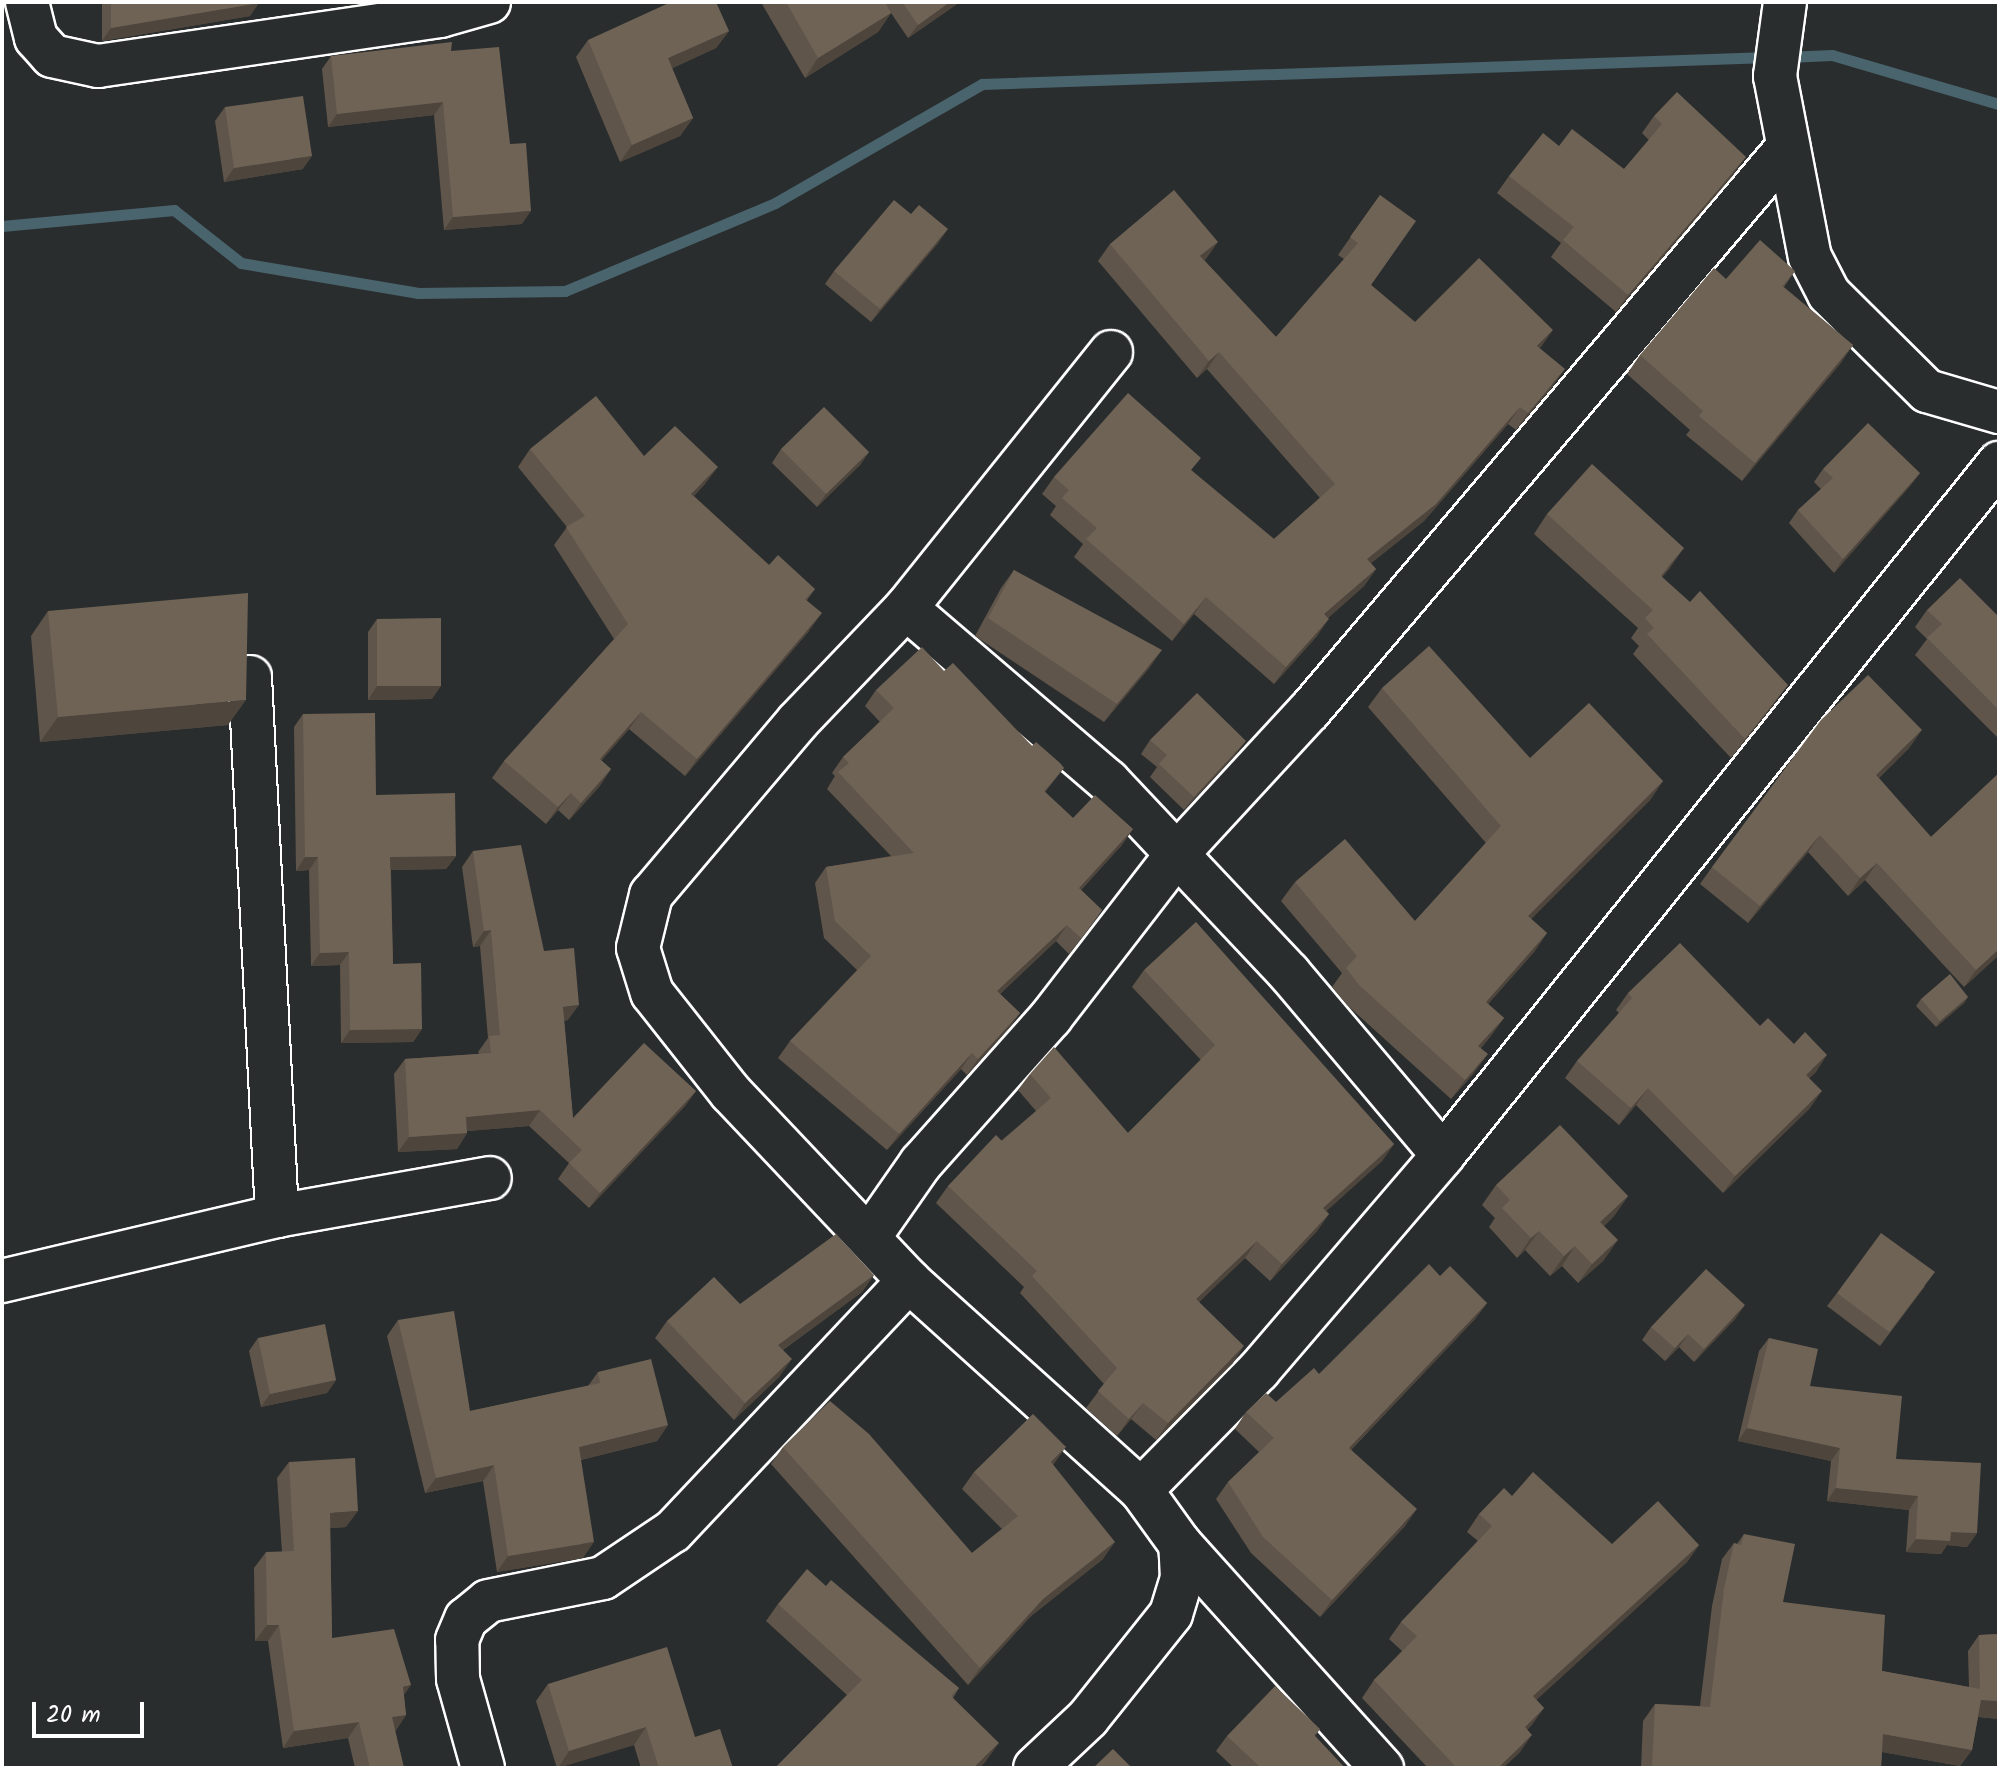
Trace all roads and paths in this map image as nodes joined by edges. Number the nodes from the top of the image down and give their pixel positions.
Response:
1 (27, 2) edge
2 (489, 2) edge
3 (1785, 2) edge
4 (1788, 147) junction
5 (1111, 352) dead end
6 (1999, 412) edge
7 (1999, 463) edge
8 (906, 608) junction
9 (250, 677) edge
10 (1176, 855) junction
11 (1443, 1155) junction
12 (490, 1178) dead end
13 (277, 1216) junction
14 (870, 1236) junction
15 (2, 1281) edge
16 (909, 1281) junction
17 (1141, 1490) junction
18 (1180, 1544) junction
19 (483, 1768) edge
20 (1035, 1768) edge
21 (1382, 1768) edge

1 - 2 street
3 - 4 street
4 - 6 street
4 - 10 street
5 - 8 street
7 - 11 street
8 - 10 street
8 - 14 street
9 - 13 street
10 - 11 street
10 - 14 street
11 - 17 street
12 - 13 street
13 - 15 street
14 - 16 street
16 - 17 street
16 - 19 street
17 - 18 street
18 - 20 street
18 - 21 street

